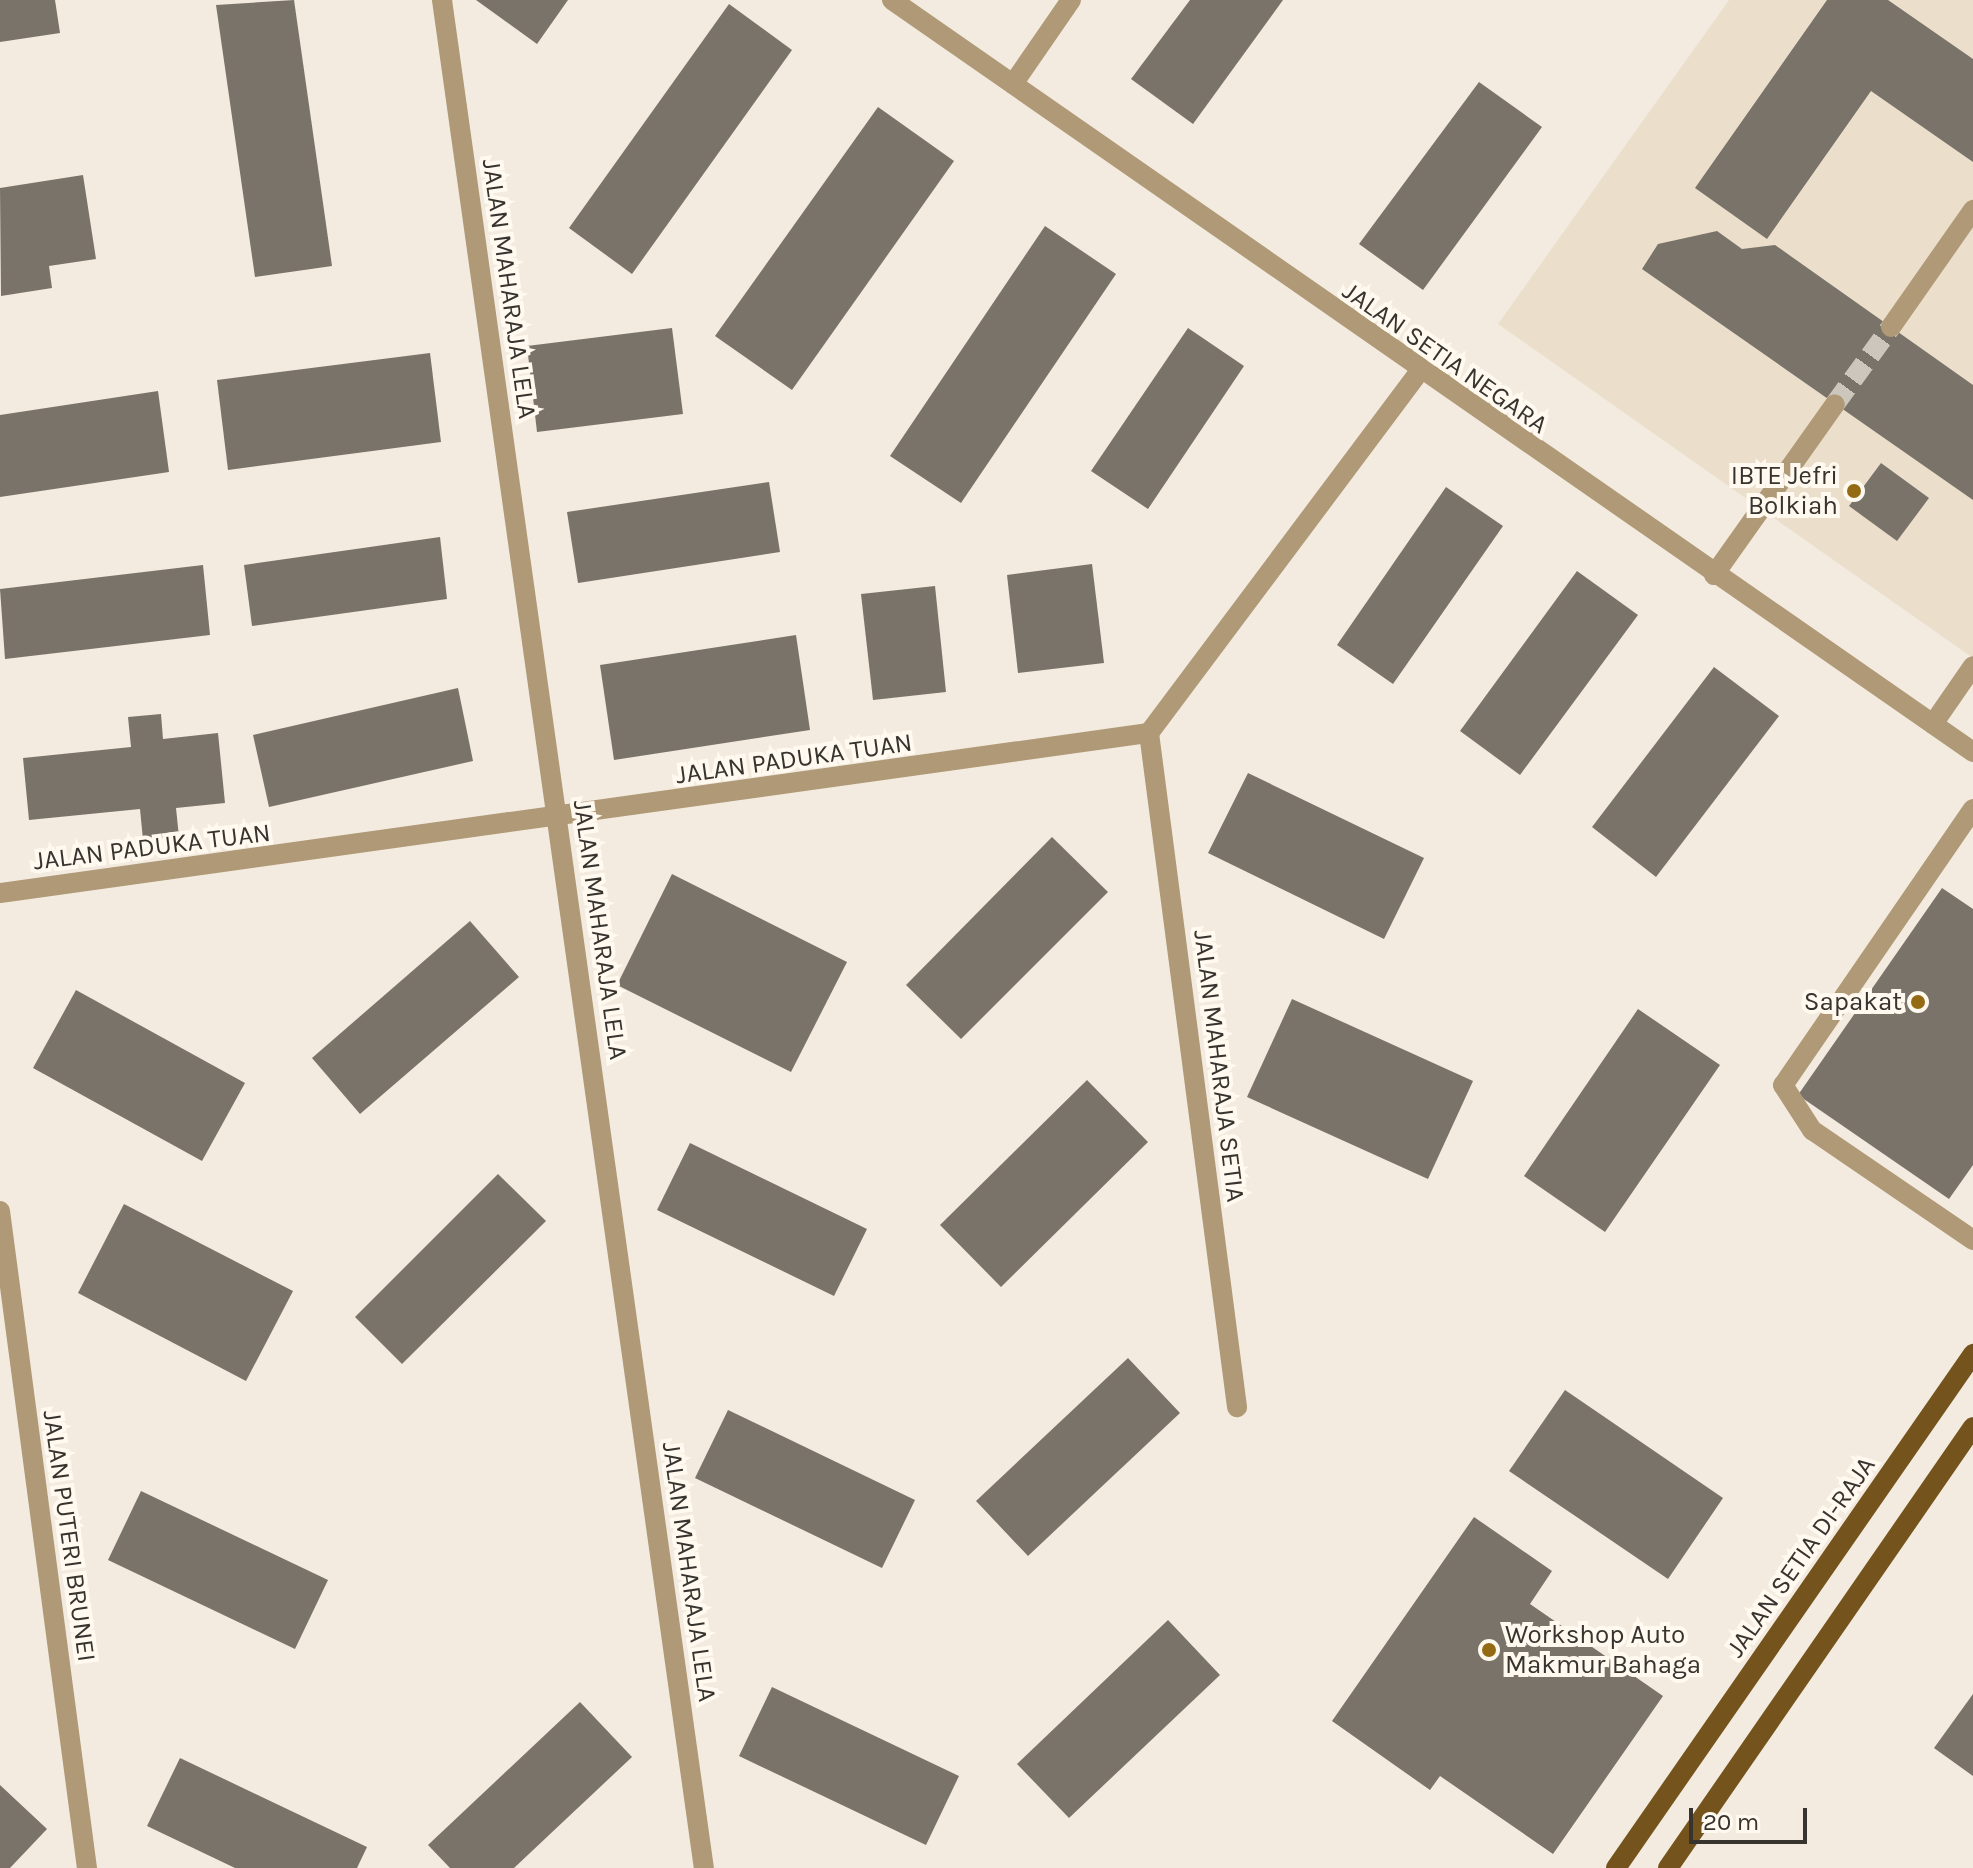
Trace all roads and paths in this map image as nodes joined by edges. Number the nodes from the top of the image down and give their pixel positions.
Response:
1 (442, 0) edge
2 (892, 0) edge
3 (1071, 0) edge
4 (1013, 84) junction
5 (1973, 210) edge
6 (1891, 327) tunnel mouth
7 (1419, 372) junction
8 (1835, 404) tunnel mouth
9 (1714, 575) junction
10 (1973, 666) edge
11 (1933, 724) junction
12 (1149, 733) junction
13 (1973, 752) edge
14 (1973, 809) edge
15 (559, 819) junction
16 (0, 893) edge
17 (0, 1211) edge
18 (1973, 1240) edge
19 (1973, 1354) edge
20 (1237, 1407) dead end
21 (1973, 1427) edge
22 (87, 1868) edge
23 (704, 1868) edge
24 (1616, 1868) edge
25 (1668, 1868) edge

1 - 15 street, JALAN MAHARAJA LELA
2 - 4 street, JALAN SETIA NEGARA
3 - 4 street
4 - 7 street, JALAN SETIA NEGARA
5 - 6 street
7 - 9 street, JALAN SETIA NEGARA
7 - 12 street
8 - 9 street
9 - 11 street, JALAN SETIA NEGARA
10 - 11 street
11 - 13 street, JALAN SETIA NEGARA
12 - 15 street, JALAN PADUKA TUAN
12 - 20 street, JALAN MAHARAJA SETIA
14 - 18 street
15 - 16 street, JALAN PADUKA TUAN
15 - 23 street, JALAN MAHARAJA LELA
17 - 22 street, JALAN PUTERI BRUNEI
19 - 24 main road, JALAN SETIA DI-RAJA
21 - 25 main road

